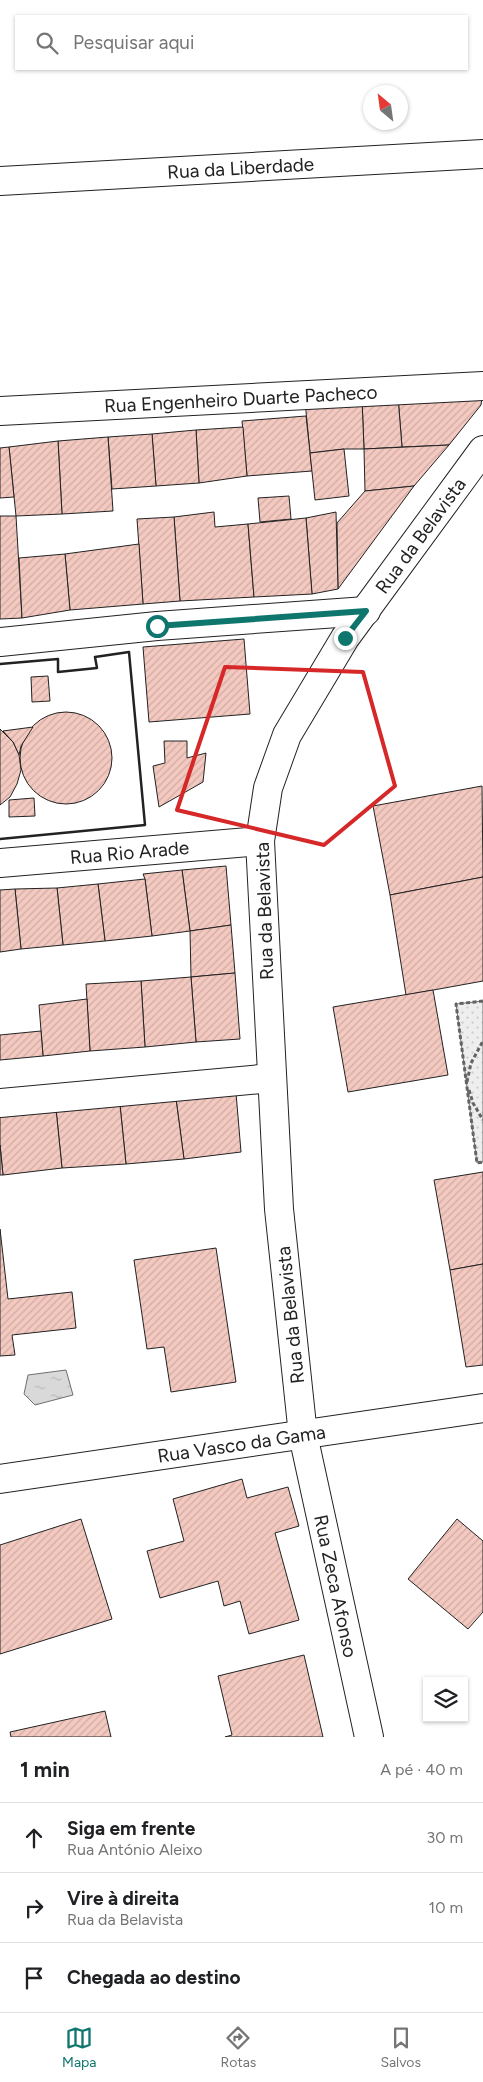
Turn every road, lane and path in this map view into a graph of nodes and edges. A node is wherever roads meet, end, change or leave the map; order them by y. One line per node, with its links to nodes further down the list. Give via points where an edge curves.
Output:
1 (483, 154): 2 (street, Rua da Liberdade)
2 (0, 181)
3 (483, 386): 4 (street, Rua Engenheiro Duarte Pacheco)
4 (0, 411)
5 (483, 450): 6 (street, Rua da Belavista)
6 (366, 611): 7 (street, via 157,626); 8 (street, Rua da Belavista, via 345,638 286,735 268,788)
7 (0, 642)
8 (260, 842): 9 (street, Rua Rio Arade); 12 (street, Rua da Belavista)
9 (0, 863)
10 (483, 1000): 13 (path, via 456,1004)
11 (483, 1041): 13 (path, via 471,1063)
12 (272, 1078): 14 (street); 18 (street, Rua da Belavista, via 279,1209)
13 (466, 1084): 15 (path); 16 (path, via 477,1163)
14 (0, 1103)
15 (483, 1120)
16 (483, 1162)
17 (483, 1408): 18 (street, Rua Vasco da Gama)
18 (303, 1435): 19 (street, Rua Vasco da Gama); 20 (street, Rua Zeca Afonso)
19 (0, 1479)
20 (369, 1737)

